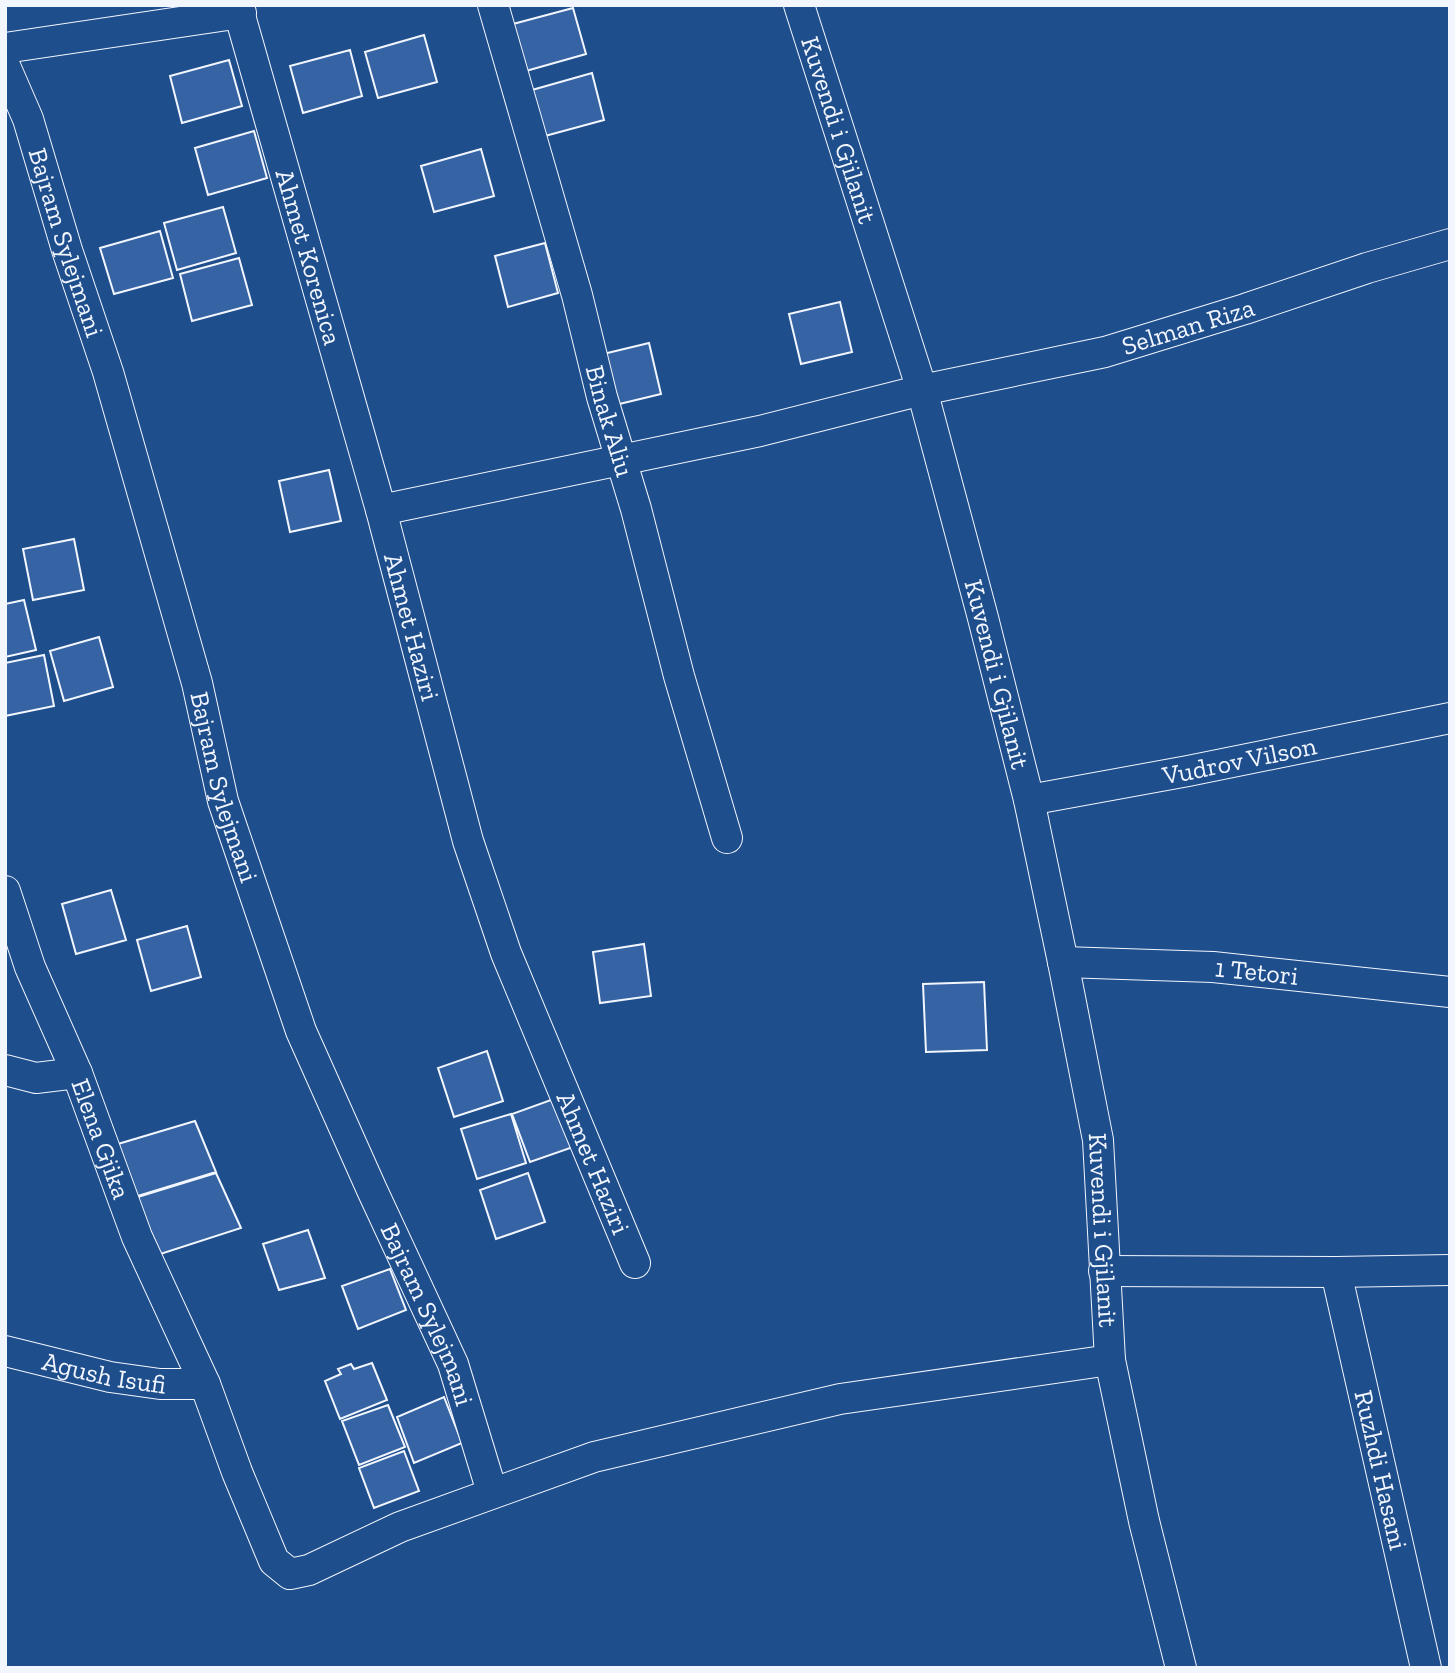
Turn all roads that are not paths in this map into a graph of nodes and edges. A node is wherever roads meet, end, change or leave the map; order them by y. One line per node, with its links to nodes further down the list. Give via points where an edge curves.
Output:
1 (493, 5): 8 (street, Binak Aliu)
2 (799, 5): 7 (street, Kuvendi i Gjilanit)
3 (239, 9): 4 (street); 9 (street, Ahmet Korenica)
4 (5, 48)
5 (5, 65): 26 (street, Bajram Sylejmani, via 28,119 108,372 193,670 223,801 292,1005 453,1364)
6 (1450, 244): 7 (street, Selman Riza, via 1105,352)
7 (922, 390): 8 (street, via 761,431); 11 (street, Kuvendi i Gjilanit)
8 (620, 459): 9 (street); 12 (street, Binak Aliu)
9 (381, 510): 19 (street, Ahmet Haziri, via 468,841 506,953)
10 (1450, 718): 11 (street, Vudrov Vilson)
11 (1029, 800): 14 (street, Kuvendi i Gjilanit)
12 (727, 838)
13 (5, 891): 15 (street, Elena Gjika)
14 (1063, 962): 16 (street, 1 Tetori, via 1213,967); 21 (street, Kuvendi i Gjilanit, via 1098,1140)
15 (18, 967): 18 (street, Elena Gjika)
16 (1450, 992)
17 (5, 1070): 18 (street, via 36,1078)
18 (77, 1073): 25 (street, Elena Gjika, via 137,1237)
19 (635, 1263)
20 (1450, 1270): 22 (street)
21 (1104, 1271): 22 (street); 24 (street, Kuvendi i Gjilanit)
22 (1336, 1272): 28 (street, Ruzhdi Hasani)
23 (5, 1351): 25 (street, Agush Isufi, via 110,1377)
24 (1110, 1360): 26 (street, Kuvendi i Gjilanit, via 840,1399 594,1457); 27 (street, Kuvendi i Gjilanit)
25 (205, 1384): 26 (street, Elena Gjika, via 274,1561 290,1574)
26 (492, 1492)
27 (1181, 1668)
28 (1426, 1668)

